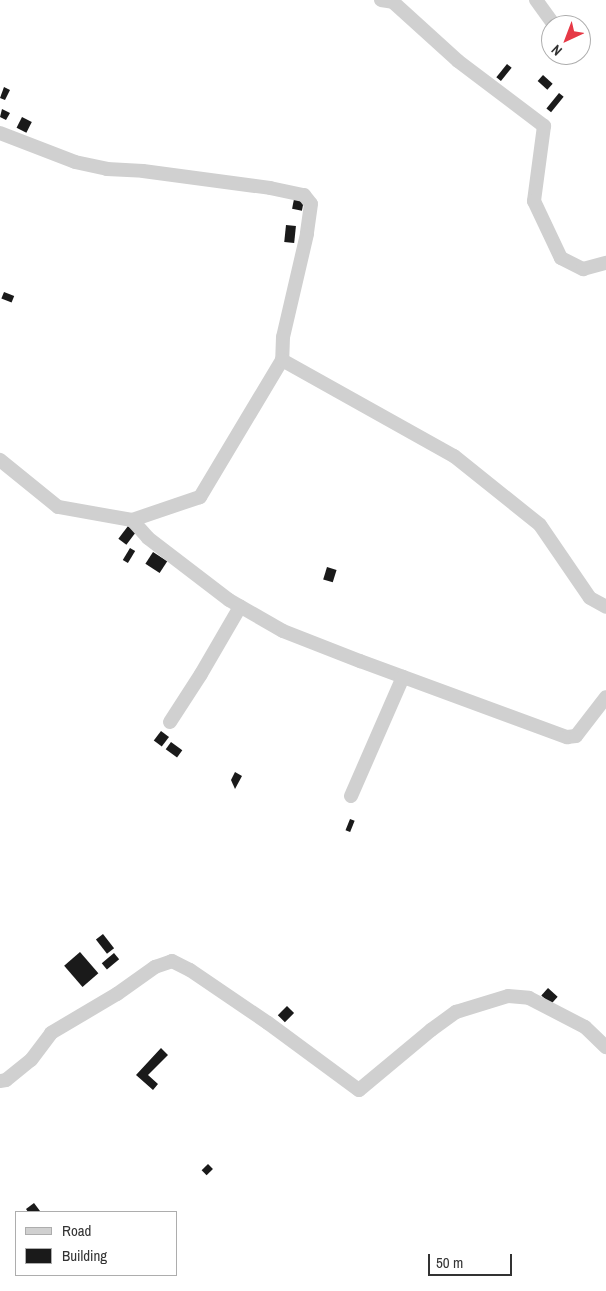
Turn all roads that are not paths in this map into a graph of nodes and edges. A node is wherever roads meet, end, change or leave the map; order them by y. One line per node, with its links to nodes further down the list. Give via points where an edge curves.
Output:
1 (381, 0): 5 (street, via 393,2 458,61 544,126 534,201 561,258 583,269)
2 (536, 0): 3 (street)
3 (547, 15)
4 (0, 133): 6 (street, via 75,162 107,169 203,178 304,195 312,204 283,337)
5 (606, 263)
6 (282, 360): 8 (street, via 200,497); 10 (street, via 454,456 540,526 590,598)
7 (0, 460): 8 (street, via 58,506)
8 (132, 520): 9 (street, via 148,538)
9 (240, 607): 11 (street, via 283,631); 13 (street)
10 (606, 607)
11 (403, 677): 12 (street, via 567,737 576,736); 14 (street)
12 (606, 697)
13 (170, 722)
14 (351, 796)
15 (606, 1047): 16 (street, via 585,1027 529,998 508,996 456,1012 358,1090 268,1023 172,961 155,967 51,1033 31,1060 6,1080)
16 (0, 1081)

